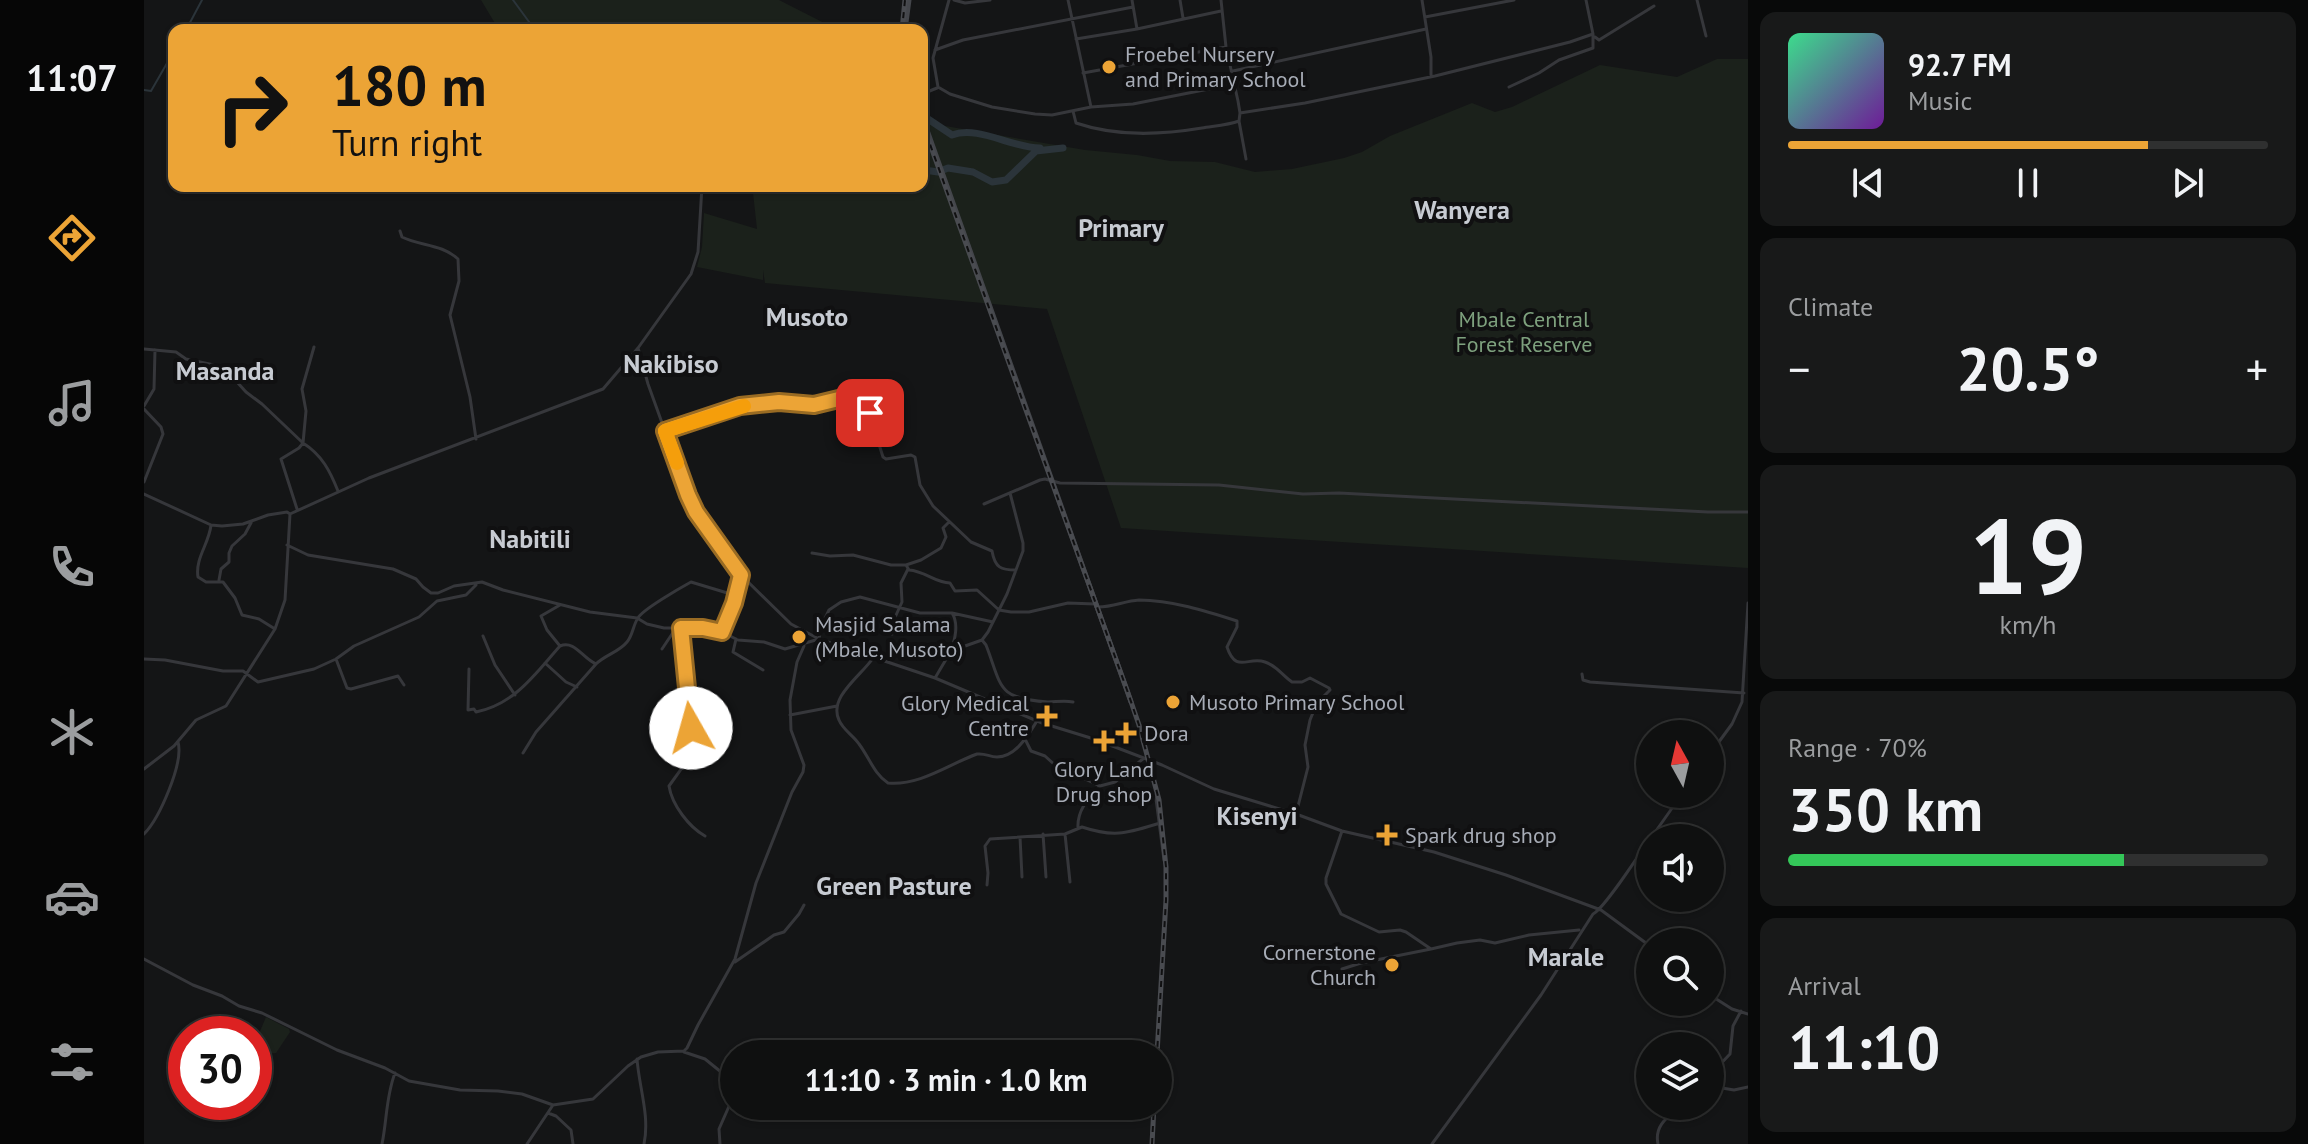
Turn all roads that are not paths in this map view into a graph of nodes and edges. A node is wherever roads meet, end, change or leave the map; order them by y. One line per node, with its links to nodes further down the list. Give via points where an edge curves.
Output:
1 (909, 0): 18 (main road)
2 (952, 0): 3 (street); 25 (street)
3 (990, 0)
4 (1068, 0): 17 (street)
5 (1132, 0): 13 (street)
6 (1180, 0): 16 (street)
7 (1221, 0): 14 (street)
8 (1422, 0): 15 (street)
9 (1514, 0): 15 (street)
10 (1586, 0): 21 (street)
11 (1697, 0): 22 (street)
12 (1654, 6): 21 (street, via 1599,40)
13 (1133, 7): 17 (street); 19 (street)
14 (1221, 11): 16 (street); 24 (street)
15 (1425, 17): 20 (street)
16 (1183, 18): 19 (street)
17 (1072, 20): 23 (street); 25 (street)
18 (906, 24)
19 (1137, 29): 23 (street)
20 (1426, 29): 26 (street); 28 (street)
21 (1593, 34): 28 (street); 31 (street, via 1593,48)
22 (1706, 36)
23 (1076, 39): 27 (street)
24 (1226, 47): 26 (street); 27 (street)
25 (935, 50): 30 (street)
26 (1233, 71): 29 (street)
27 (1083, 73): 33 (street)
28 (1431, 77): 35 (street)
29 (1233, 81): 33 (street, via 1133,104); 35 (street)
30 (938, 87): 32 (street); 34 (street, via 1006,110 1045,115)
31 (1509, 87)
32 (928, 91)
33 (1091, 107): 34 (street)
34 (1073, 111): 36 (street, via 1083,126 1142,134)
35 (1240, 113): 36 (street)
36 (1239, 121): 38 (street)
37 (928, 133): 50 (main road)
38 (1246, 159)
39 (702, 192): 42 (street, via 696,263)
40 (400, 231): 47 (street, via 411,242 458,259 459,281 450,315)
41 (314, 347): 48 (street, via 302,389)
42 (638, 348): 46 (street); 47 (street, via 603,389)
43 (144, 349): 44 (street)
44 (155, 350): 45 (street, via 154,389); 48 (street, via 176,352 228,372)
45 (144, 408): 49 (street, via 163,434)
46 (665, 431): 59 (street, via 740,406 814,405 851,396 879,423 883,457 915,457 923,492); 65 (street, via 696,512)
47 (476, 439): 51 (street)
48 (303, 443): 51 (street, via 329,469); 55 (street, via 281,459)
49 (144, 482)
50 (1051, 482): 52 (street, via 1040,480); 56 (street, via 1219,485 1303,494); 71 (main road)
51 (338, 491): 55 (street)
52 (1010, 493): 54 (street); 64 (street, via 1023,543)
53 (144, 494): 60 (street)
54 (984, 504)
55 (297, 509): 57 (street)
56 (1748, 512)
57 (290, 514): 58 (street); 61 (street)
58 (252, 521): 60 (street); 66 (street, via 232,546)
59 (949, 522): 63 (street, via 941,548); 64 (street, via 971,542 992,551 999,569)
60 (211, 525): 66 (street, via 197,574 206,582)
61 (287, 545): 67 (street, via 308,555 393,569 431,593); 78 (street, via 285,600)
62 (812, 553): 63 (street)
63 (907, 567): 72 (street); 73 (street, via 950,583 955,591 977,590)
64 (1016, 570): 73 (street)
65 (741, 575): 68 (street); 83 (street, via 791,624)
66 (219, 580): 78 (street, via 242,615)
67 (479, 582): 70 (street); 91 (street, via 466,595 437,601 419,617)
68 (734, 595): 75 (street, via 691,582); 79 (street)
69 (1748, 603): 101 (street)
70 (560, 605): 75 (street); 86 (street, via 541,616)
71 (1096, 605): 73 (street); 104 (main road); 116 (street, via 1155,601 1237,621 1227,647 1236,662 1264,661 1292,682 1310,678 1329,688 1310,720 1308,767)
72 (900, 608): 74 (street); 80 (street); 83 (street, via 860,597 841,602 828,612)
73 (999, 610): 76 (street)
74 (952, 613): 76 (street); 88 (street, via 956,628)
75 (637, 618): 77 (street); 93 (street, via 627,642)
76 (993, 622): 84 (street)
77 (679, 628): 79 (street); 87 (street); 123 (street, via 694,744 669,786 690,825)
78 (275, 629): 96 (street)
79 (722, 632): 82 (street)
80 (892, 634)
81 (483, 636): 102 (street)
82 (736, 639): 85 (street, via 785,649); 95 (street, via 733,652)
83 (819, 639): 85 (street); 89 (street)
84 (982, 640): 88 (street); 103 (street, via 1005,691 1019,698)
85 (804, 645): 106 (street, via 790,694)
86 (560, 646): 92 (street); 93 (street, via 572,645)
87 (662, 649)
88 (951, 651): 98 (street)
89 (873, 658): 98 (street); 105 (street)
90 (144, 659): 96 (street)
91 (336, 659): 96 (street, via 262,682); 99 (street, via 347,688 398,676)
92 (545, 663): 100 (street); 102 (street)
93 (596, 664): 100 (street)
94 (469, 669): 102 (street, via 468,710 485,711)
95 (763, 670)
96 (247, 674): 110 (street, via 226,706 196,720)
97 (1582, 674): 101 (street, via 1590,682)
98 (935, 678): 107 (street)
99 (404, 685)
100 (577, 687): 111 (street)
101 (1745, 692): 108 (street)
102 (515, 695)
103 (1073, 702)
104 (1131, 702)
105 (837, 706): 106 (street); 109 (street, via 838,720 888,783 937,772 977,754 1008,755)
106 (790, 715): 137 (street, via 803,772 756,883)
107 (1038, 720): 109 (street); 112 (street)
108 (1724, 734)
109 (1025, 739): 114 (street, via 1031,751)
110 (178, 742): 113 (street); 120 (street, via 180,755 172,780 157,818)
111 (523, 753)
112 (1144, 758): 114 (street, via 1115,782); 116 (street, via 1214,789)
113 (144, 769)
114 (1100, 786): 118 (street, via 1080,811)
115 (1155, 791): 117 (street)
116 (1296, 814): 119 (street)
117 (1160, 823): 118 (street, via 1113,834); 126 (street)
118 (1078, 828): 122 (street)
119 (1342, 831): 132 (street, via 1434,852); 135 (street, via 1326,878 1341,914 1379,932 1406,932)
120 (144, 834)
121 (1043, 834): 122 (street); 124 (street); 128 (street)
122 (1065, 834): 129 (street)
123 (705, 836)
124 (1020, 837): 127 (street); 130 (street, via 986,843)
125 (1636, 857): 132 (street)
126 (1164, 860)
127 (1022, 877)
128 (1046, 877)
129 (1070, 882)
130 (987, 885)
131 (804, 905): 137 (street, via 784,932)
132 (1601, 910): 133 (street); 134 (street)
133 (1581, 930): 135 (street); 156 (street, via 1541,995)
134 (1636, 936)
135 (1431, 949): 138 (street)
136 (144, 959): 145 (street)
137 (732, 964): 142 (street)
138 (1342, 969)
139 (1724, 1004): 140 (street)
140 (1741, 1011): 141 (street); 144 (street)
141 (1748, 1014)
142 (684, 1051): 143 (street); 155 (street, via 726,1076 730,1104 719,1129)
143 (637, 1059): 148 (street, via 593,1099); 154 (street)
144 (1724, 1060)
145 (395, 1073): 148 (street, via 409,1081 522,1094); 151 (street, via 387,1093)
146 (1748, 1087): 147 (street)
147 (1724, 1088)
148 (553, 1105): 149 (street)
149 (548, 1113): 152 (street); 153 (street, via 571,1130)
150 (1666, 1120): 157 (street, via 1656,1134)
151 (382, 1144)
152 (527, 1144)
153 (573, 1144)
154 (644, 1144)
155 (720, 1144)
156 (1432, 1144)
157 (1658, 1144)

